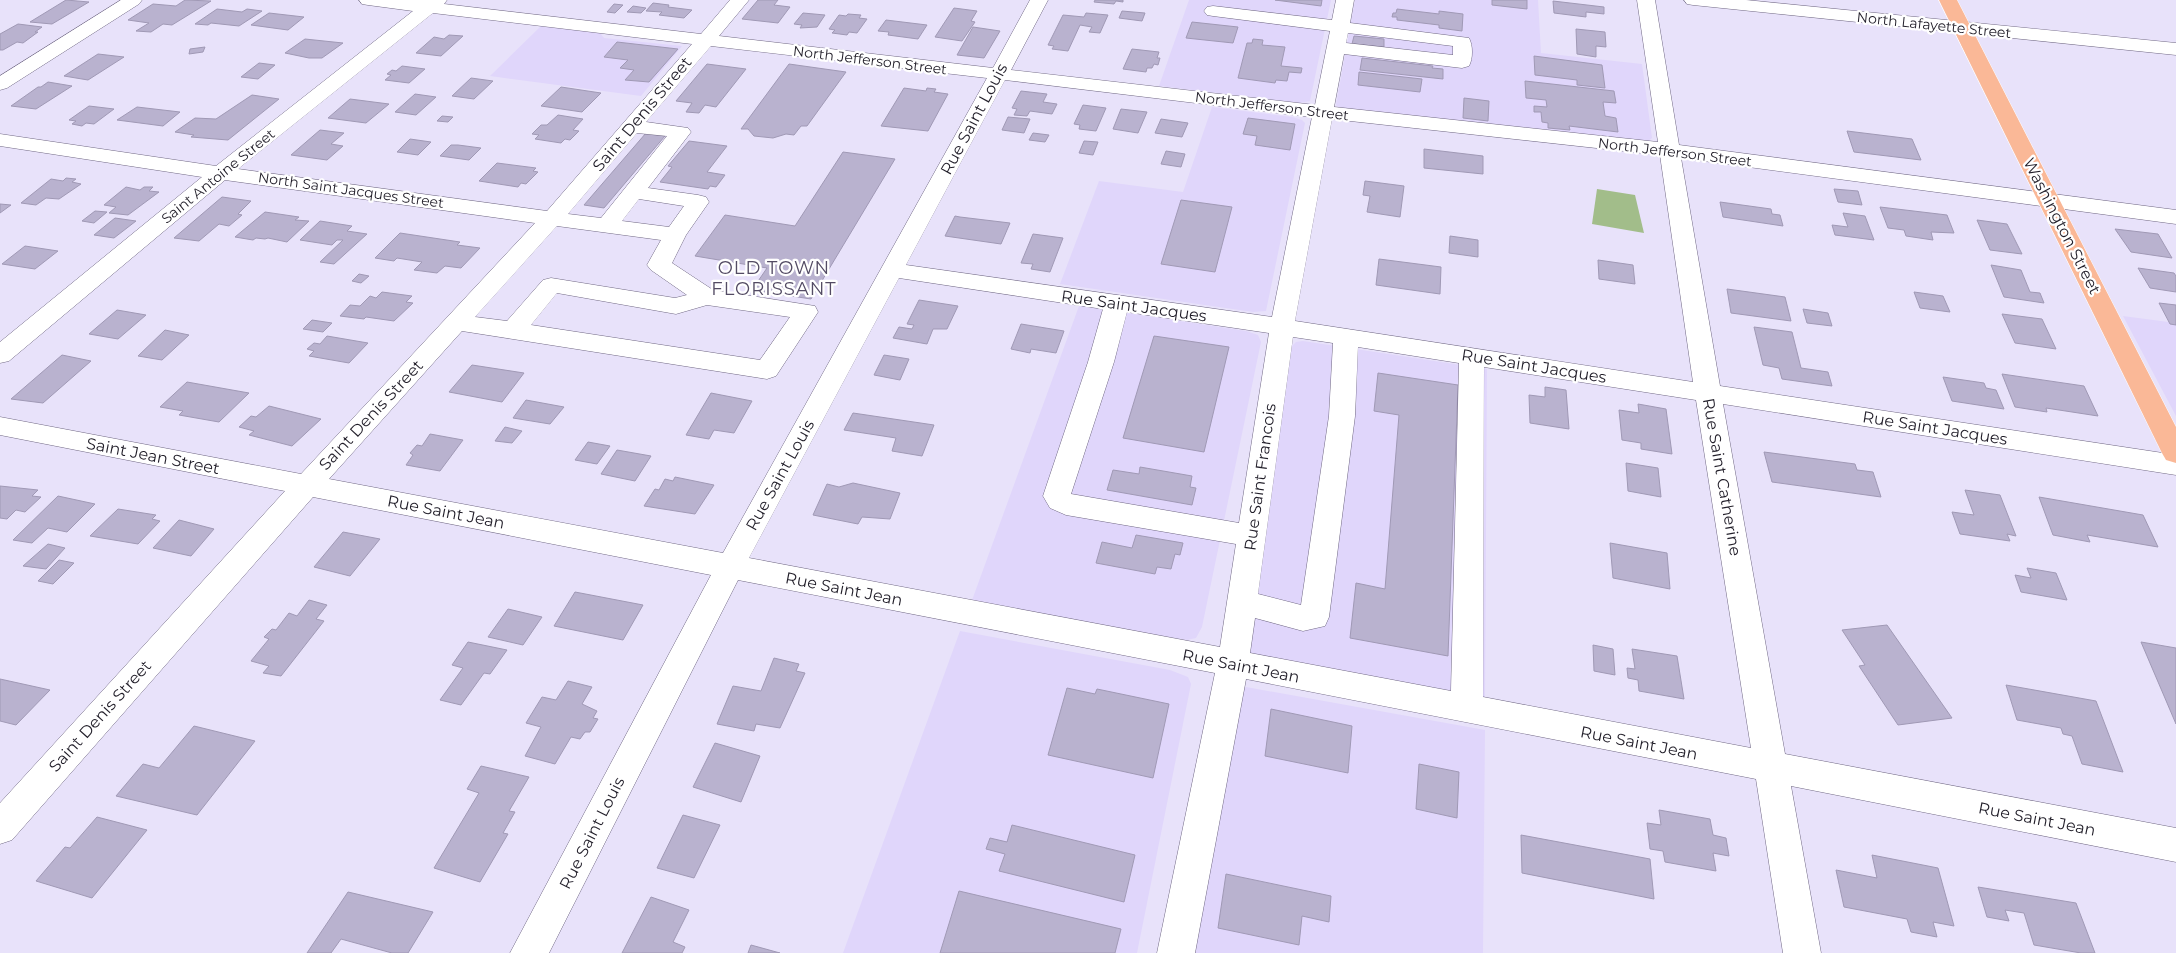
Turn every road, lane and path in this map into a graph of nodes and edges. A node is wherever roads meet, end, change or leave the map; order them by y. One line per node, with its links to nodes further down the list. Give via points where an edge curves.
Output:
1 (133, 0): 15 (street)
2 (368, 0): 8 (street, North Jefferson Street)
3 (740, 0): 12 (street, Saint Denis Street)
4 (1039, 0): 14 (street, Rue Saint Louis)
5 (1646, 0): 19 (street, Rue Saint Catherine)
6 (1693, 0): 11 (street, North Lafayette Street)
7 (1948, 0): 11 (main road, Washington Street)
8 (434, 4): 12 (street, North Jefferson Street); 20 (street, Saint Antoine Street)
9 (1213, 11): 10 (street)
10 (1340, 25): 10 (street, via 1462,62 1462,42); 16 (street, Rue Saint Francois)
11 (1962, 28): 13 (street, North Lafayette Street); 22 (main road, Washington Street)
12 (704, 41): 14 (street, North Jefferson Street); 17 (street, Saint Denis Street)
13 (2176, 49)
14 (998, 74): 16 (street, North Jefferson Street); 27 (street, Rue Saint Louis)
15 (0, 84)
16 (1323, 112): 19 (street, North Jefferson Street); 31 (street, Rue Saint Francois)
17 (632, 126): 21 (street, via 681,132); 23 (street, Saint Denis Street)
18 (0, 140): 20 (street, North Saint Jacques Street)
19 (1670, 150): 22 (street, North Jefferson Street); 36 (street, Rue Saint Catherine)
20 (220, 173): 23 (street, North Saint Jacques Street); 34 (street, Saint Antoine Street)
21 (634, 192): 25 (street); 26 (street, via 698,202)
22 (2050, 201): 24 (street, North Jefferson Street); 38 (main road, Washington Street)
23 (554, 217): 25 (street, North Saint Jacques Street); 30 (street, Saint Denis Street)
24 (2176, 217)
25 (607, 225): 26 (street, North Saint Jacques Street)
26 (675, 235): 28 (street, via 659,265)
27 (892, 270): 29 (street, Rue Saint Jacques); 42 (street, Rue Saint Louis)
28 (706, 297): 32 (street, via 676,306 551,285); 32 (street, via 806,312 767,370)
29 (1117, 303): 31 (street, Rue Saint Jacques); 41 (street, via 1057,496 1066,504)
30 (457, 322): 32 (street); 40 (street, Saint Denis Street)
31 (1282, 327): 33 (street, Rue Saint Jacques); 41 (street, Rue Saint Francois)
32 (513, 330)
33 (1346, 337): 35 (street, Rue Saint Jacques); 43 (street, via 1342,416 1314,617 1303,618)
34 (0, 355)
35 (1472, 356): 36 (street, Rue Saint Jacques); 45 (street)
36 (1708, 393): 39 (street, Rue Saint Jacques); 46 (street, Rue Saint Catherine)
37 (0, 426): 40 (street, Saint Jean Street)
38 (2176, 453)
39 (2176, 465)
40 (307, 485): 42 (street, Rue Saint Jean); 47 (street, Saint Denis Street)
41 (1252, 536): 43 (street, Rue Saint Francois)
42 (730, 567): 44 (street, Rue Saint Jean); 49 (street, Rue Saint Louis)
43 (1242, 602): 44 (street, Rue Saint Francois)
44 (1233, 664): 45 (street, Rue Saint Jean); 50 (street, Rue Saint Francois)
45 (1467, 710): 46 (street, Rue Saint Jean)
46 (1771, 768): 48 (street, Rue Saint Jean); 51 (street, Rue Saint Catherine)
47 (0, 828)
48 (2176, 845)
49 (529, 953)
50 (1176, 953)
51 (1802, 953)

